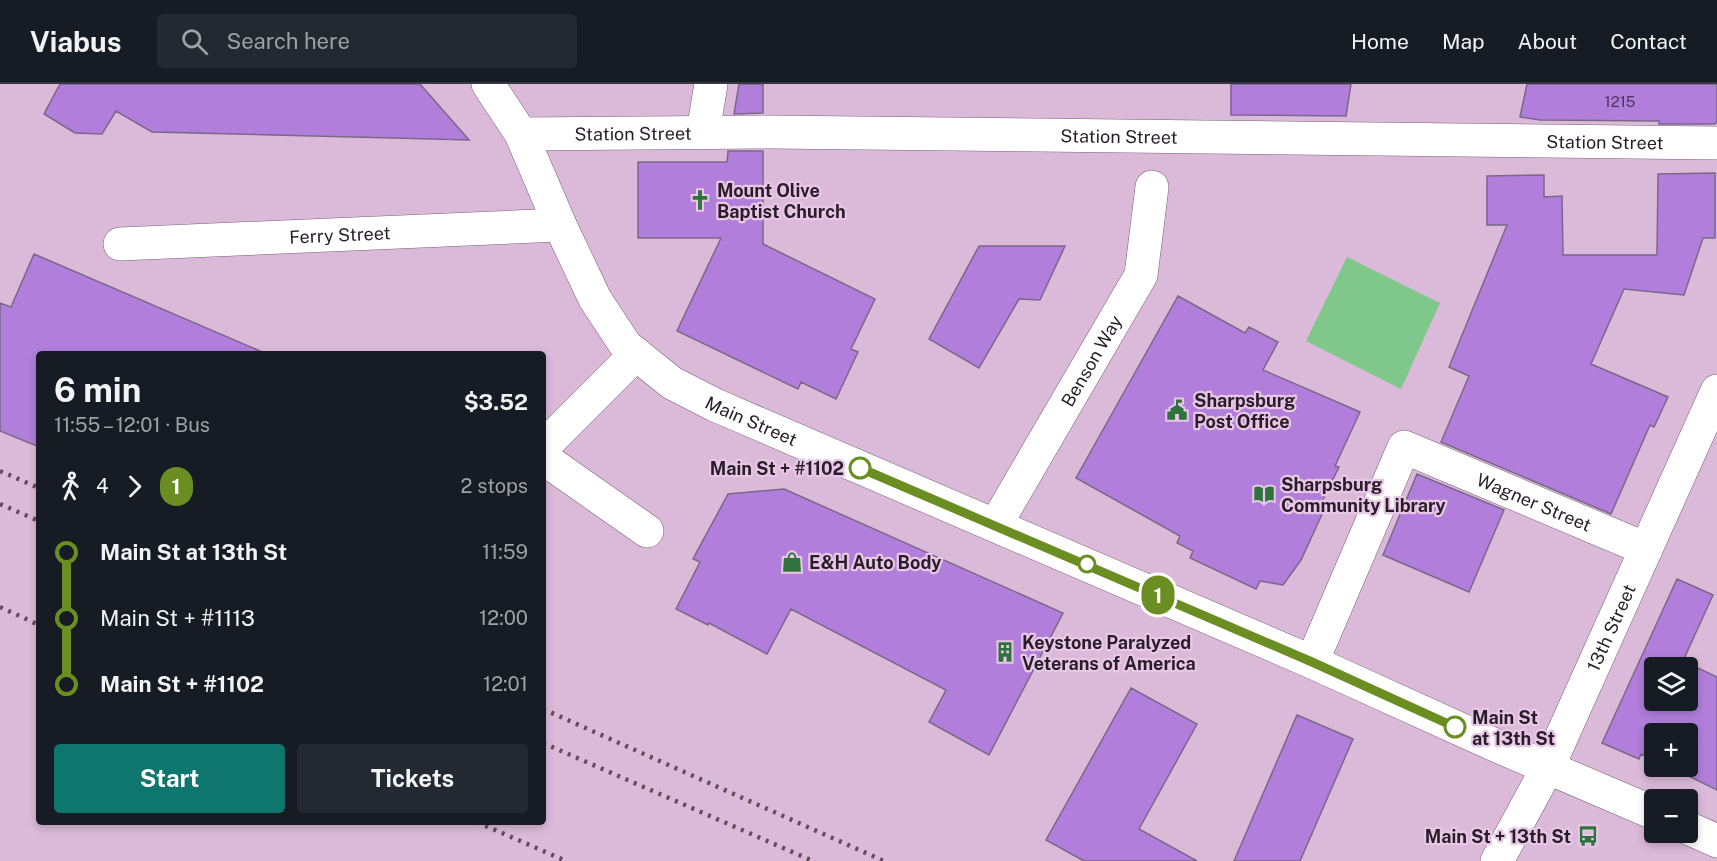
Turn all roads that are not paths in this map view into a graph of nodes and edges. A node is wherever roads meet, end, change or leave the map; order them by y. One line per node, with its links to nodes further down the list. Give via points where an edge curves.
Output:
1 (488, 84): 4 (street, Main Street)
2 (711, 84): 3 (street)
3 (703, 132): 4 (street, Station Street); 5 (street, Station Street)
4 (521, 134): 7 (street, Main Street)
5 (1717, 143)
6 (1152, 187): 13 (street, Benson Way, via 1142,275)
7 (560, 225): 8 (street, Ferry Street); 9 (street, Main Street, via 595,299 626,346)
8 (120, 244)
9 (636, 354): 11 (street); 13 (street, Main Street, via 672,383 715,405)
10 (1717, 391): 15 (street, 13th Street)
11 (546, 444)
12 (546, 461): 14 (street)
13 (996, 524): 16 (street, Main Street)
14 (647, 531)
15 (1646, 549): 16 (street, Wagner Street, via 1404,447); 17 (street, 13th Street)
16 (1312, 662): 17 (street, Main Street)
17 (1548, 767): 18 (street, Main Street); 21 (street, 13th Street)
18 (1644, 809)
19 (1698, 832): 20 (street)
20 (1717, 841)
21 (1497, 861)

